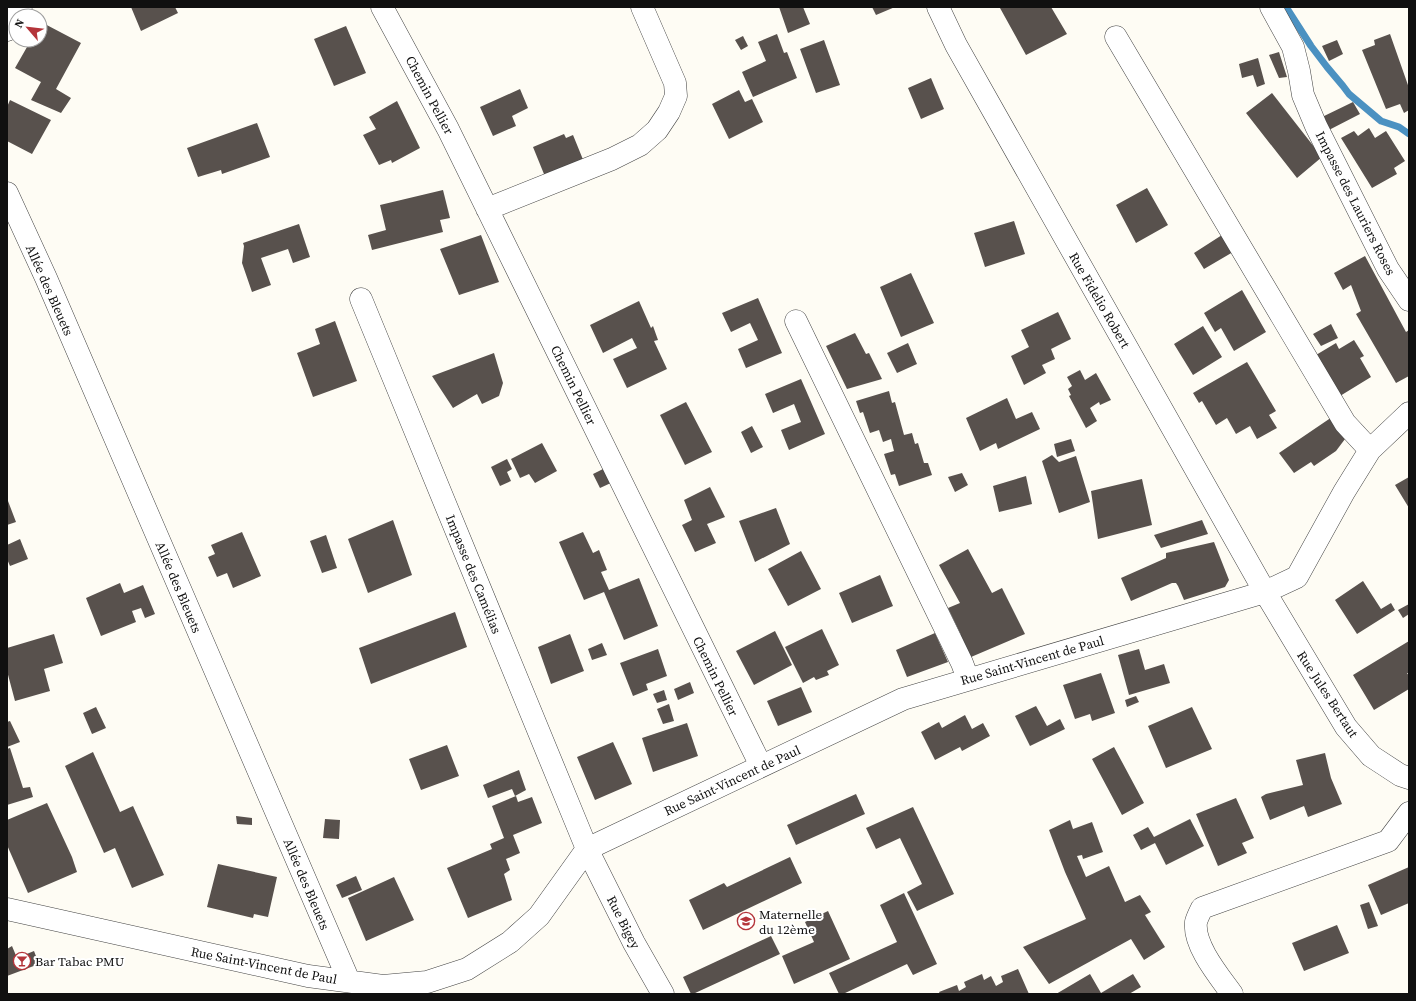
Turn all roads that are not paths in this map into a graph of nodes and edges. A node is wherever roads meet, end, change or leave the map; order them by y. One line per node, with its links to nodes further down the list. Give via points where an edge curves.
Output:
1 (21, 7): 6 (street)
2 (382, 7): 9 (street, Chemin Pellier, via 448,129)
3 (642, 7): 9 (street, via 676,83 676,96 657,130 640,145 612,159)
4 (938, 7): 15 (street, Rue Fidelio Robert, via 956,45)
5 (1271, 7): 11 (street, Impasse des Lauriers Roses, via 1293,47 1300,71 1303,96 1316,126 1388,269)
6 (7, 30)
7 (1116, 37): 14 (street, via 1346,423)
8 (7, 193): 22 (street, Allée des Bleuets)
9 (487, 209): 17 (street, Chemin Pellier)
10 (361, 299): 20 (street, Impasse des Camélias)
11 (1409, 300)
12 (796, 321): 16 (street)
13 (1409, 413): 14 (street, Rue Saint-Vincent de Paul)
14 (1370, 450): 15 (street, Rue Saint-Vincent de Paul, via 1297,577)
15 (1265, 592): 16 (street, Rue Saint-Vincent de Paul); 18 (street, Rue Jules Bertaut, via 1346,727 1371,756)
16 (968, 679): 17 (street, Rue Saint-Vincent de Paul, via 903,699)
17 (761, 766): 20 (street, Rue Saint-Vincent de Paul)
18 (1409, 778)
19 (1409, 813): 24 (street, via 1388,841 1202,908 1196,922 1197,935 1206,956)
20 (587, 849): 22 (street, Rue Saint-Vincent de Paul, via 539,916 510,942 466,969 428,982 383,986); 23 (street, Rue Bigey, via 634,943)
21 (7, 909): 22 (street, Rue Saint-Vincent de Paul, via 308,976)
22 (349, 982)
23 (663, 994)
24 (1232, 994)

